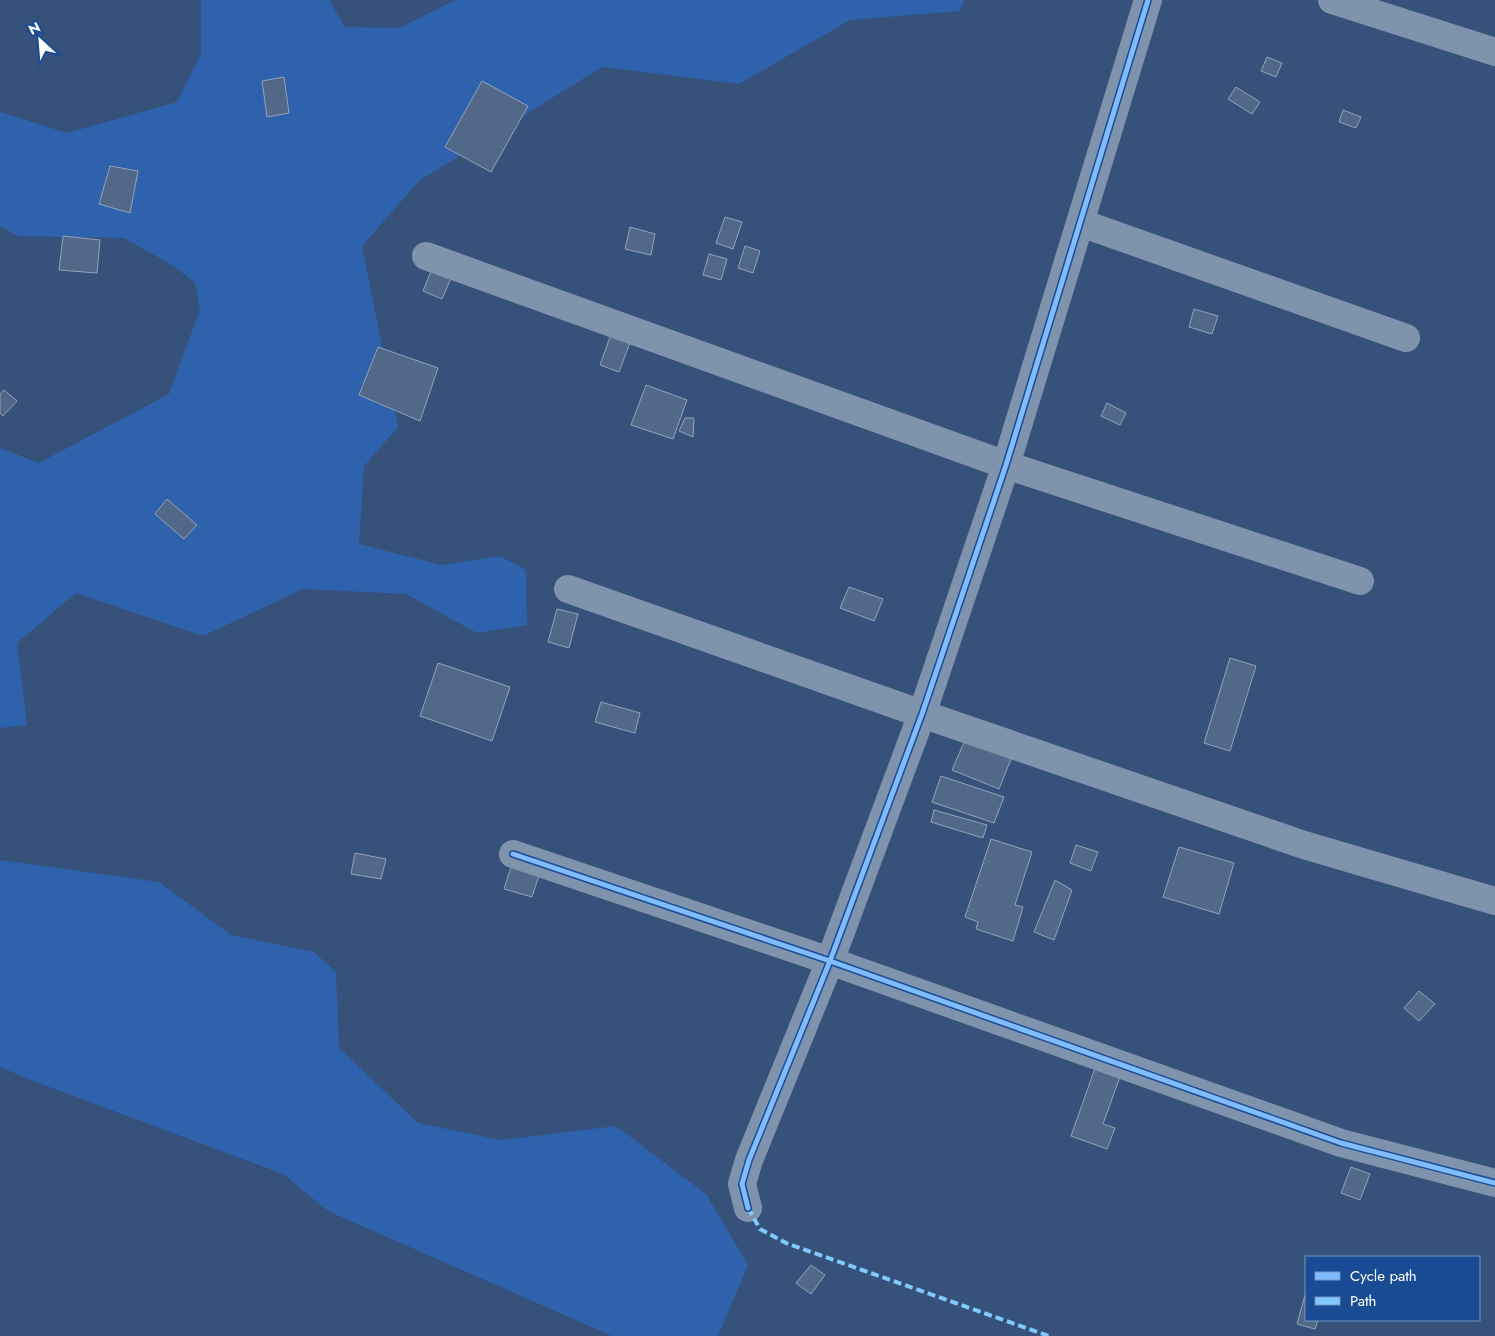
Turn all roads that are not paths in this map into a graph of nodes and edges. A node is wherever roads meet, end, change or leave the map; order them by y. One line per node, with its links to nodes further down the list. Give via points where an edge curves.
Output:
1 (1148, 0): 4 (street)
2 (1332, 0): 3 (street)
3 (1495, 52)
4 (1081, 223): 6 (street); 7 (street)
5 (426, 256): 7 (street)
6 (1406, 338)
7 (1006, 465): 8 (street); 10 (street)
8 (1360, 581)
9 (568, 589): 10 (street)
10 (922, 714): 12 (street, via 1304,845); 13 (street)
11 (513, 854): 13 (street)
12 (1495, 901)
13 (830, 961): 14 (street, via 1341,1143); 15 (street, via 742,1184)
14 (1495, 1183)
15 (748, 1208)

